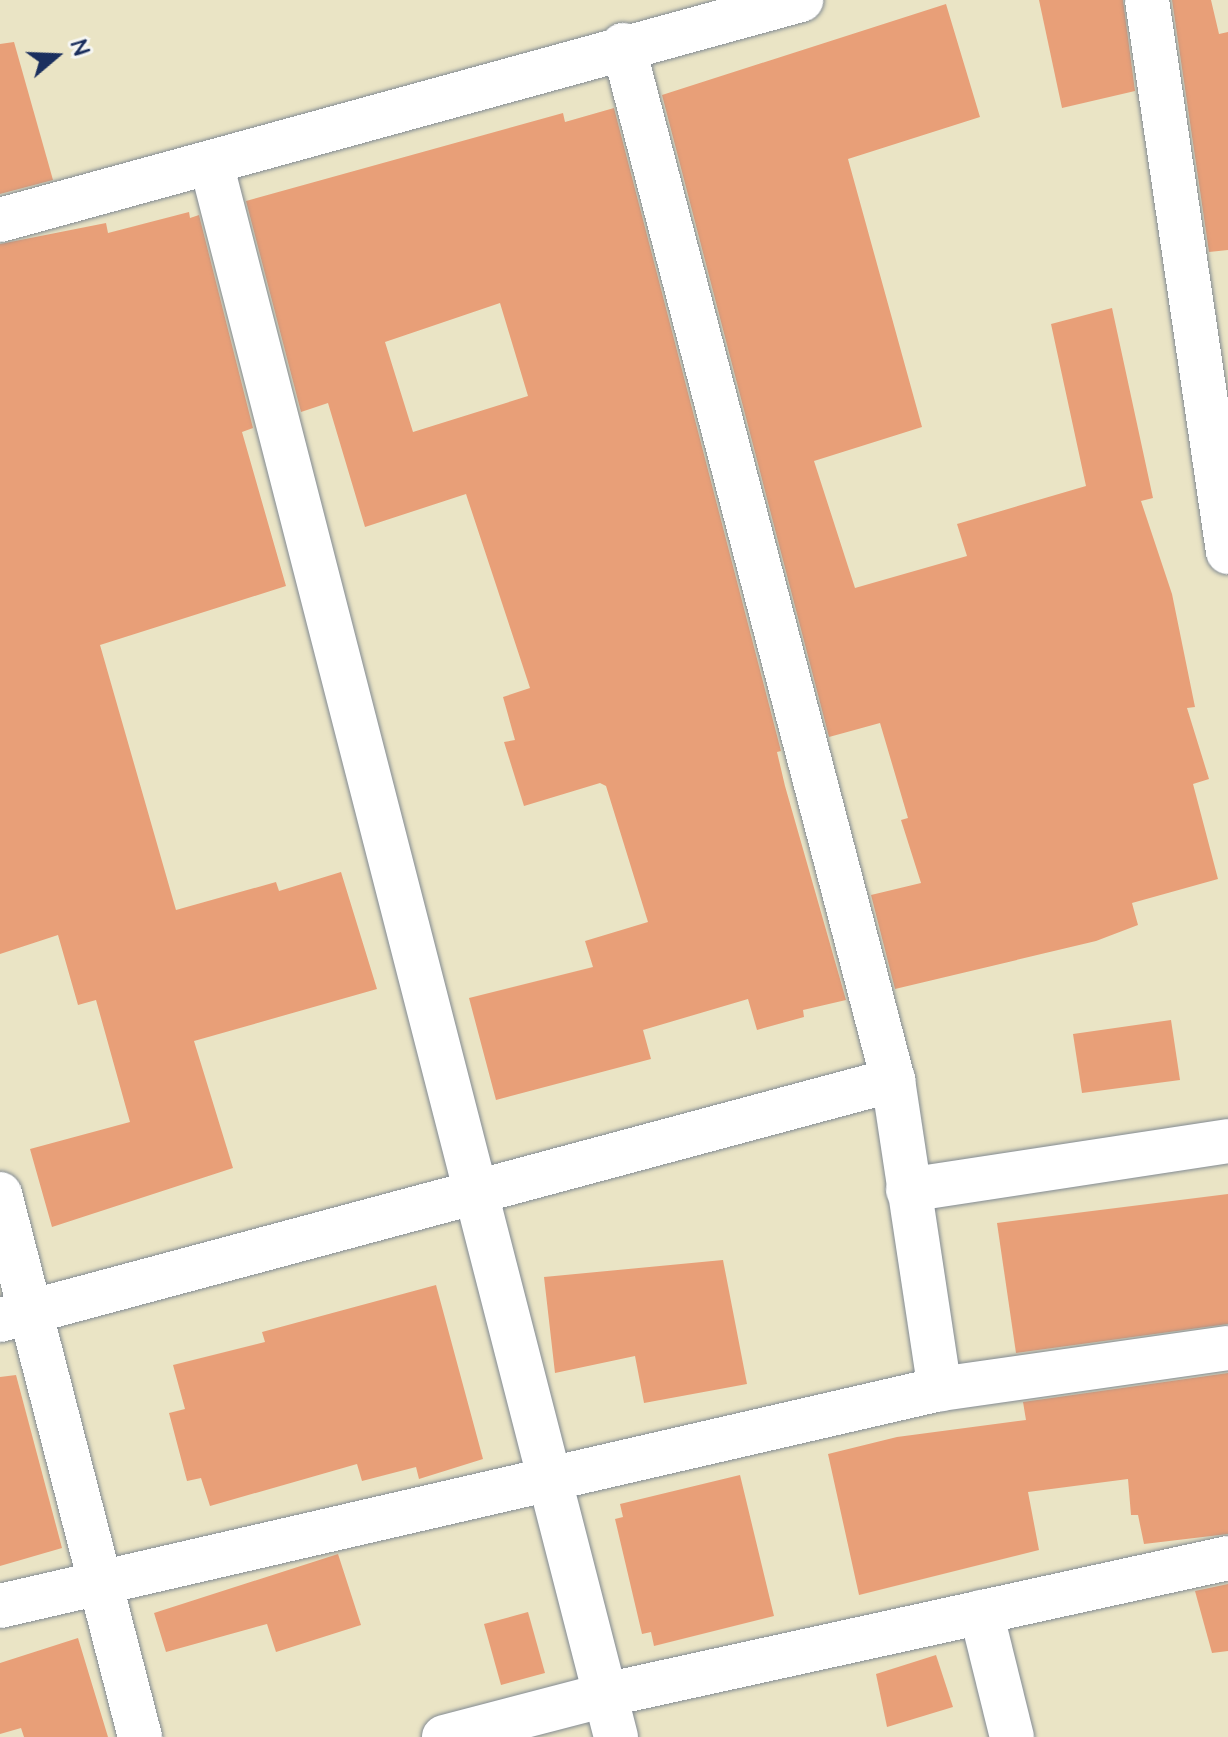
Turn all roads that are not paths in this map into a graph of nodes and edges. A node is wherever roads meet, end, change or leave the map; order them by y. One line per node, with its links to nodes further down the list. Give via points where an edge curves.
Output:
1 (801, 0): 3 (street)
2 (1147, 0): 6 (street)
3 (623, 45): 4 (street); 7 (street)
4 (211, 163): 5 (street); 10 (street)
5 (0, 220)
6 (1228, 552)
7 (893, 1080): 9 (street); 10 (street)
8 (1228, 1141): 9 (street)
9 (908, 1190): 14 (street)
10 (475, 1192): 12 (street); 15 (street)
11 (0, 1194): 12 (street)
12 (15, 1316): 17 (street)
13 (1228, 1348): 14 (street)
14 (940, 1389): 15 (street)
15 (549, 1477): 17 (street); 20 (street)
16 (1228, 1558): 19 (street)
17 (100, 1581): 18 (street); 21 (street)
18 (0, 1606)
19 (981, 1612): 20 (street); 24 (street)
20 (605, 1695): 22 (street); 23 (street)
21 (140, 1737)
22 (444, 1737)
23 (616, 1737)
24 (1012, 1737)

